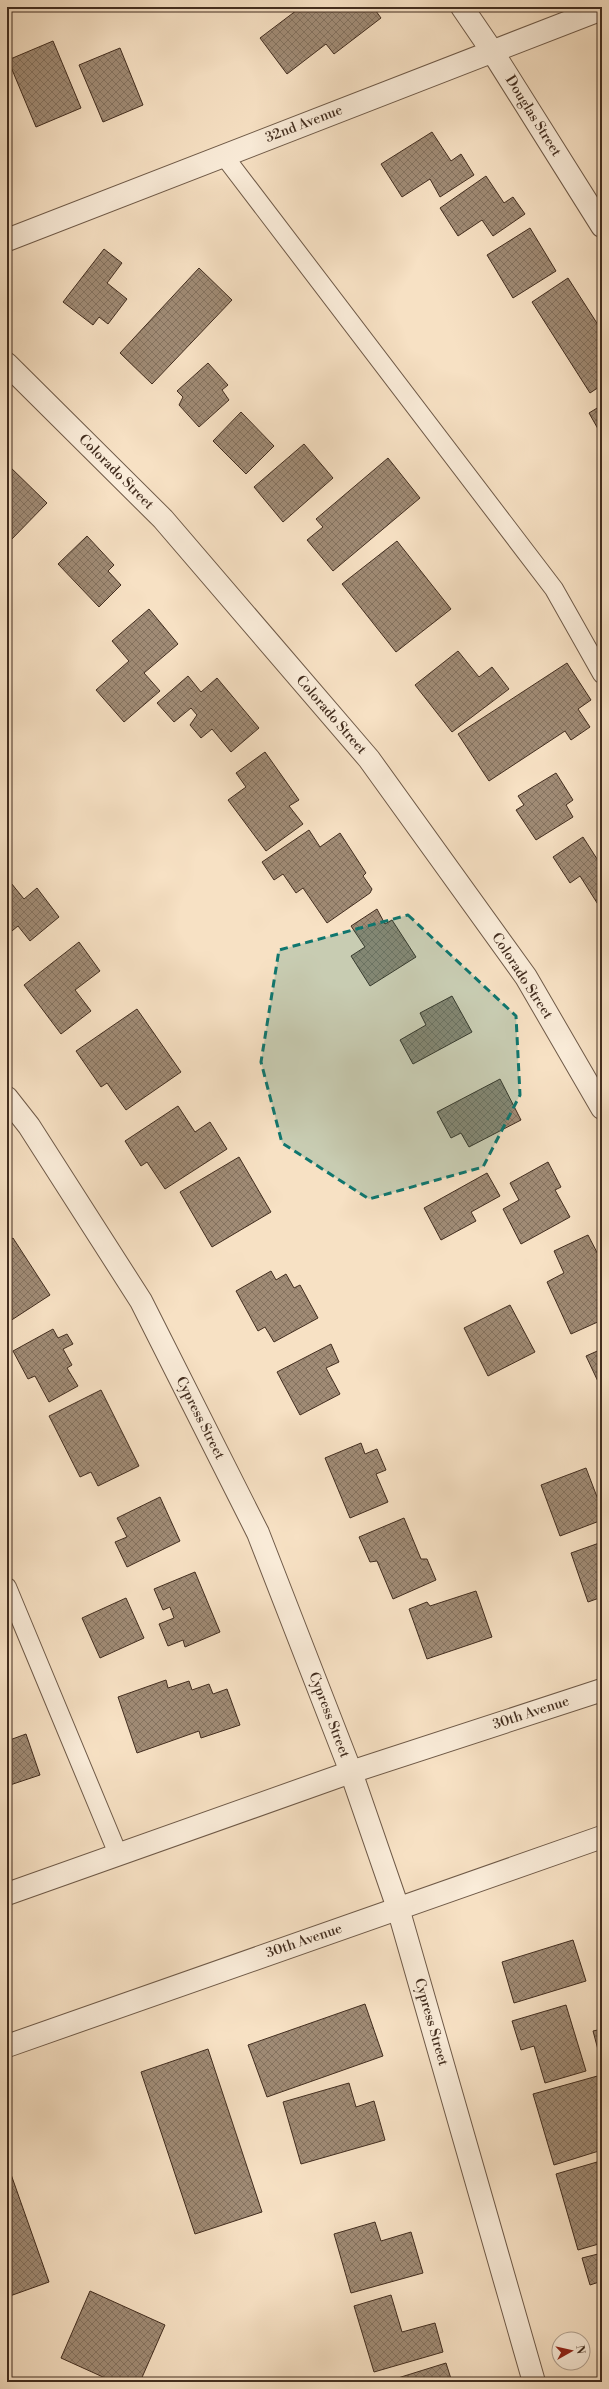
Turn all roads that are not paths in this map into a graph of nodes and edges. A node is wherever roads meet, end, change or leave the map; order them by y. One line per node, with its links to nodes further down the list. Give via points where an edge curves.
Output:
1 (462, 7): 3 (street, Douglas Street)
2 (602, 9): 3 (street, 32nd Avenue)
3 (492, 51): 4 (street, 32nd Avenue); 5 (street, Douglas Street)
4 (224, 156): 6 (street, 32nd Avenue); 8 (lane, via 554,589)
5 (602, 226)
6 (7, 240)
7 (7, 364): 10 (street, Colorado Street, via 163,519 369,759 526,977)
8 (602, 674)
9 (7, 1098): 13 (street, Cypress Street, via 29,1126 141,1301 258,1533)
10 (602, 1108)
11 (7, 1587): 15 (lane)
12 (602, 1690): 13 (street, 30th Avenue)
13 (351, 1772): 15 (street, 30th Avenue); 17 (street, Cypress Street)
14 (602, 1837): 17 (street, 30th Avenue)
15 (118, 1854): 16 (street, 30th Avenue)
16 (7, 1894)
17 (398, 1908): 18 (street, 30th Avenue); 19 (street, Cypress Street)
18 (7, 2046)
19 (534, 2382)

